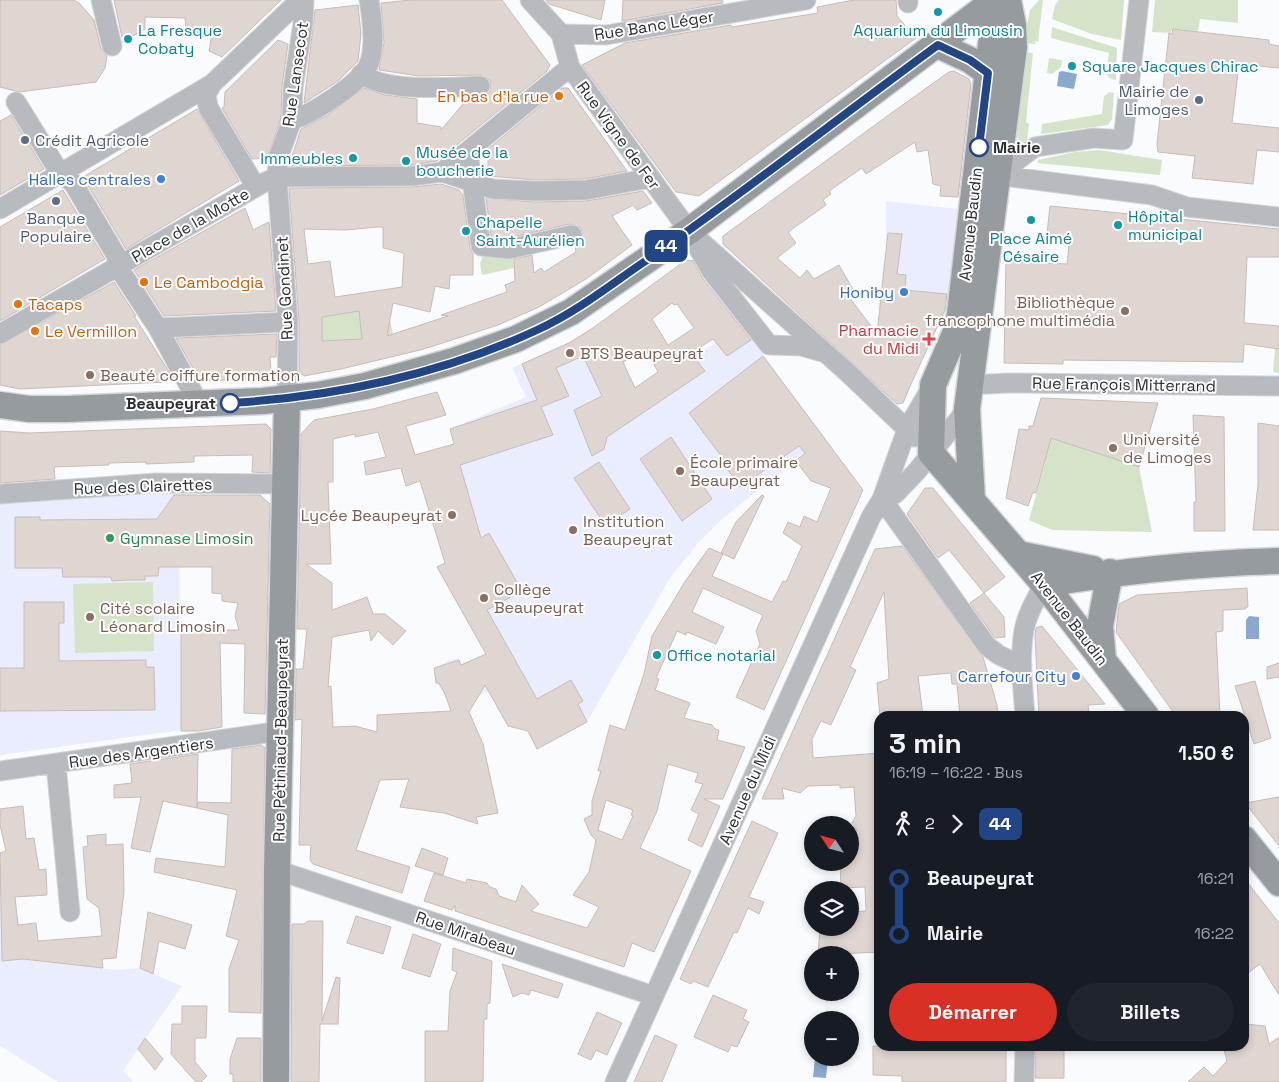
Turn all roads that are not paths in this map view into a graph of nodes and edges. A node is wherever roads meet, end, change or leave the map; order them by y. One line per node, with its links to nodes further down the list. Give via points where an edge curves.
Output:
1 (300, 0): 17 (street)
2 (304, 0): 19 (street, Rue Lansecot)
3 (369, 0): 15 (street, via 373,34 369,64)
4 (530, 0): 10 (street)
5 (806, 0): 8 (street, Rue Banc Léger)
6 (1139, 0): 23 (street, via 1123,140 1094,138 1035,147)
7 (997, 1): 11 (main road); 14 (main road, Avenue Baudin); 23 (main road, Avenue Baudin, via 1013,25 1014,47)
8 (739, 6): 10 (street, Rue Banc Léger, via 606,35)
9 (103, 9): 12 (street)
10 (561, 34): 13 (street, Rue Vigne de Fer)
11 (938, 45): 14 (main road, via 970,60); 30 (main road)
12 (112, 46)
13 (570, 67): 20 (street); 25 (street, Rue Vigne de Fer)
14 (988, 73): 23 (main road, Avenue Baudin)
15 (362, 74): 16 (street, via 373,82 417,87); 19 (street, via 307,115)
16 (480, 86)
17 (209, 89): 22 (street); 27 (street, Place de la Motte, via 208,107)
18 (5, 102): 22 (street, Place de la Motte)
19 (292, 120): 24 (street, Rue Lansecot, via 278,158)
20 (468, 152): 21 (street); 26 (street)
21 (442, 172): 24 (street, via 403,177); 26 (street)
22 (60, 173): 28 (street); 32 (street, Place de la Motte, via 73,183 116,254)
23 (987, 174): 29 (street, via 1159,194 1187,207); 37 (main road, Avenue Baudin, via 957,329); 39 (main road, Avenue Baudin)
24 (277, 177): 27 (street, Place de la Motte); 33 (street, Rue Gondinet)
25 (650, 178): 26 (street, via 586,190 535,191 493,188); 30 (street, Rue Vigne de Fer)
26 (473, 181): 31 (street, via 481,246 509,249)
27 (256, 187): 32 (street, Place de la Motte)
28 (0, 210)
29 (1279, 217)
30 (689, 230): 36 (street); 36 (street, via 712,272 770,345 800,346); 40 (main road, via 571,312 516,339 454,361 365,386)
31 (572, 235)
32 (118, 267): 34 (street); 35 (street)
33 (288, 322): 34 (street); 40 (street, Rue Gondinet)
34 (158, 328): 41 (street)
35 (0, 334)
36 (826, 353): 43 (street)
37 (933, 386): 43 (street, Avenue Baudin); 44 (main road, Avenue Baudin)
38 (1279, 386): 39 (street, Rue François Mitterrand, via 1008,383)
39 (969, 397): 44 (street, Avenue du Midi); 48 (main road, Avenue Baudin)
40 (287, 398): 41 (main road); 45 (main road, Rue Pétiniaud-Beaupeyrat)
41 (199, 404): 42 (main road, via 29,409)
42 (0, 405)
43 (907, 429): 44 (street); 47 (street, Avenue du Midi)
44 (930, 452): 47 (street, Avenue du Midi, via 918,472 896,494); 48 (main road, Avenue Baudin)
45 (285, 484): 46 (street, Rue des Clairettes, via 156,484); 57 (main road, Rue Pétiniaud-Beaupeyrat)
46 (0, 494)
47 (882, 499): 54 (street, via 987,646); 64 (street, Avenue du Midi)
48 (972, 500): 49 (main road, Avenue Baudin)
49 (1018, 554): 51 (main road); 52 (main road, Avenue Baudin)
50 (1279, 561): 51 (main road)
51 (1110, 572): 52 (main road); 53 (main road, via 1100,626)
52 (1044, 584): 53 (main road, Avenue Baudin); 54 (street, via 1024,630)
53 (1103, 660): 56 (main road, Avenue Baudin)
54 (1022, 666): 55 (street)
55 (1025, 711)
56 (1142, 711)
57 (281, 731): 58 (street, Rue des Argentiers); 61 (main road, Rue Pétiniaud-Beaupeyrat)
58 (56, 764): 59 (street, Rue des Argentiers); 63 (street)
59 (0, 771)
60 (1249, 845): 62 (main road)
61 (277, 870): 64 (street, Rue Mirabeau); 66 (main road, Rue Pétiniaud-Beaupeyrat)
62 (1279, 883)
63 (70, 912)
64 (654, 996): 67 (street, Avenue du Midi)
65 (1025, 1051): 68 (street)
66 (276, 1082)
67 (614, 1082)
68 (1024, 1082)

